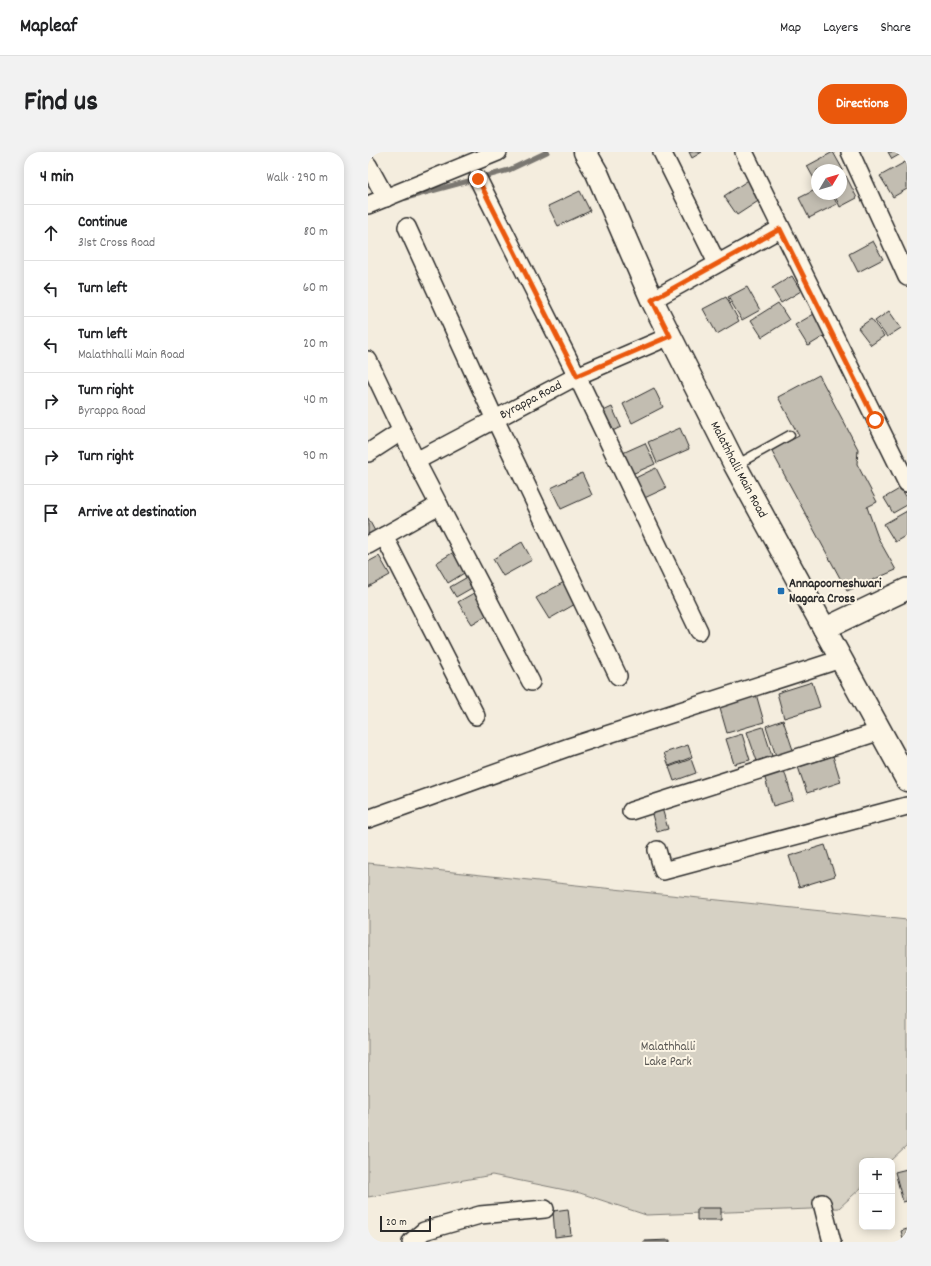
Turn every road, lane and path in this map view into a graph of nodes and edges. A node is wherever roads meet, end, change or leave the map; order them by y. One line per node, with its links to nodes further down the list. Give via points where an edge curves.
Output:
1 (498, 152): 8 (street)
2 (585, 152): 14 (main road, Malathhalli Main Road, via 597,173)
3 (662, 152): 12 (street)
4 (744, 152): 11 (street)
5 (850, 152): 13 (street)
6 (368, 165): 8 (street)
7 (478, 179): 17 (street)
8 (386, 198): 9 (street)
9 (368, 204)
10 (407, 227): 18 (street)
11 (780, 229): 12 (street); 24 (street)
12 (716, 264): 14 (street)
13 (907, 277)
14 (652, 300): 15 (main road, Malathhalli Main Road)
15 (670, 336): 17 (street, Byrappa Road); 23 (main road, Malathhalli Main Road)
16 (368, 360): 19 (street)
17 (577, 376): 18 (street, Byrappa Road); 30 (street)
18 (495, 419): 22 (street, Byrappa Road); 32 (street)
19 (402, 431): 21 (street); 22 (street)
20 (790, 435): 23 (lane)
21 (368, 453)
22 (416, 461): 25 (street)
23 (735, 465): 29 (main road, Malathhalli Main Road)
24 (907, 483)
25 (439, 505): 26 (street); 33 (street)
26 (384, 536): 27 (street); 34 (street)
27 (368, 546)
28 (907, 589): 29 (street)
29 (824, 629): 31 (main road, Malathhalli Main Road)
30 (699, 631)
31 (841, 659): 35 (main road, Malathhalli Main Road); 39 (street, via 569,747)
32 (618, 676)
33 (531, 682)
34 (476, 716)
35 (881, 731): 36 (main road, Malathhalli Main Road); 38 (street)
36 (907, 780)
37 (907, 806): 40 (street, via 664,871)
38 (631, 811)
39 (368, 819)
40 (656, 850)
41 (822, 1203): 44 (street)
42 (545, 1209): 43 (street, via 480,1215 424,1231)
43 (411, 1242)
44 (832, 1242)

